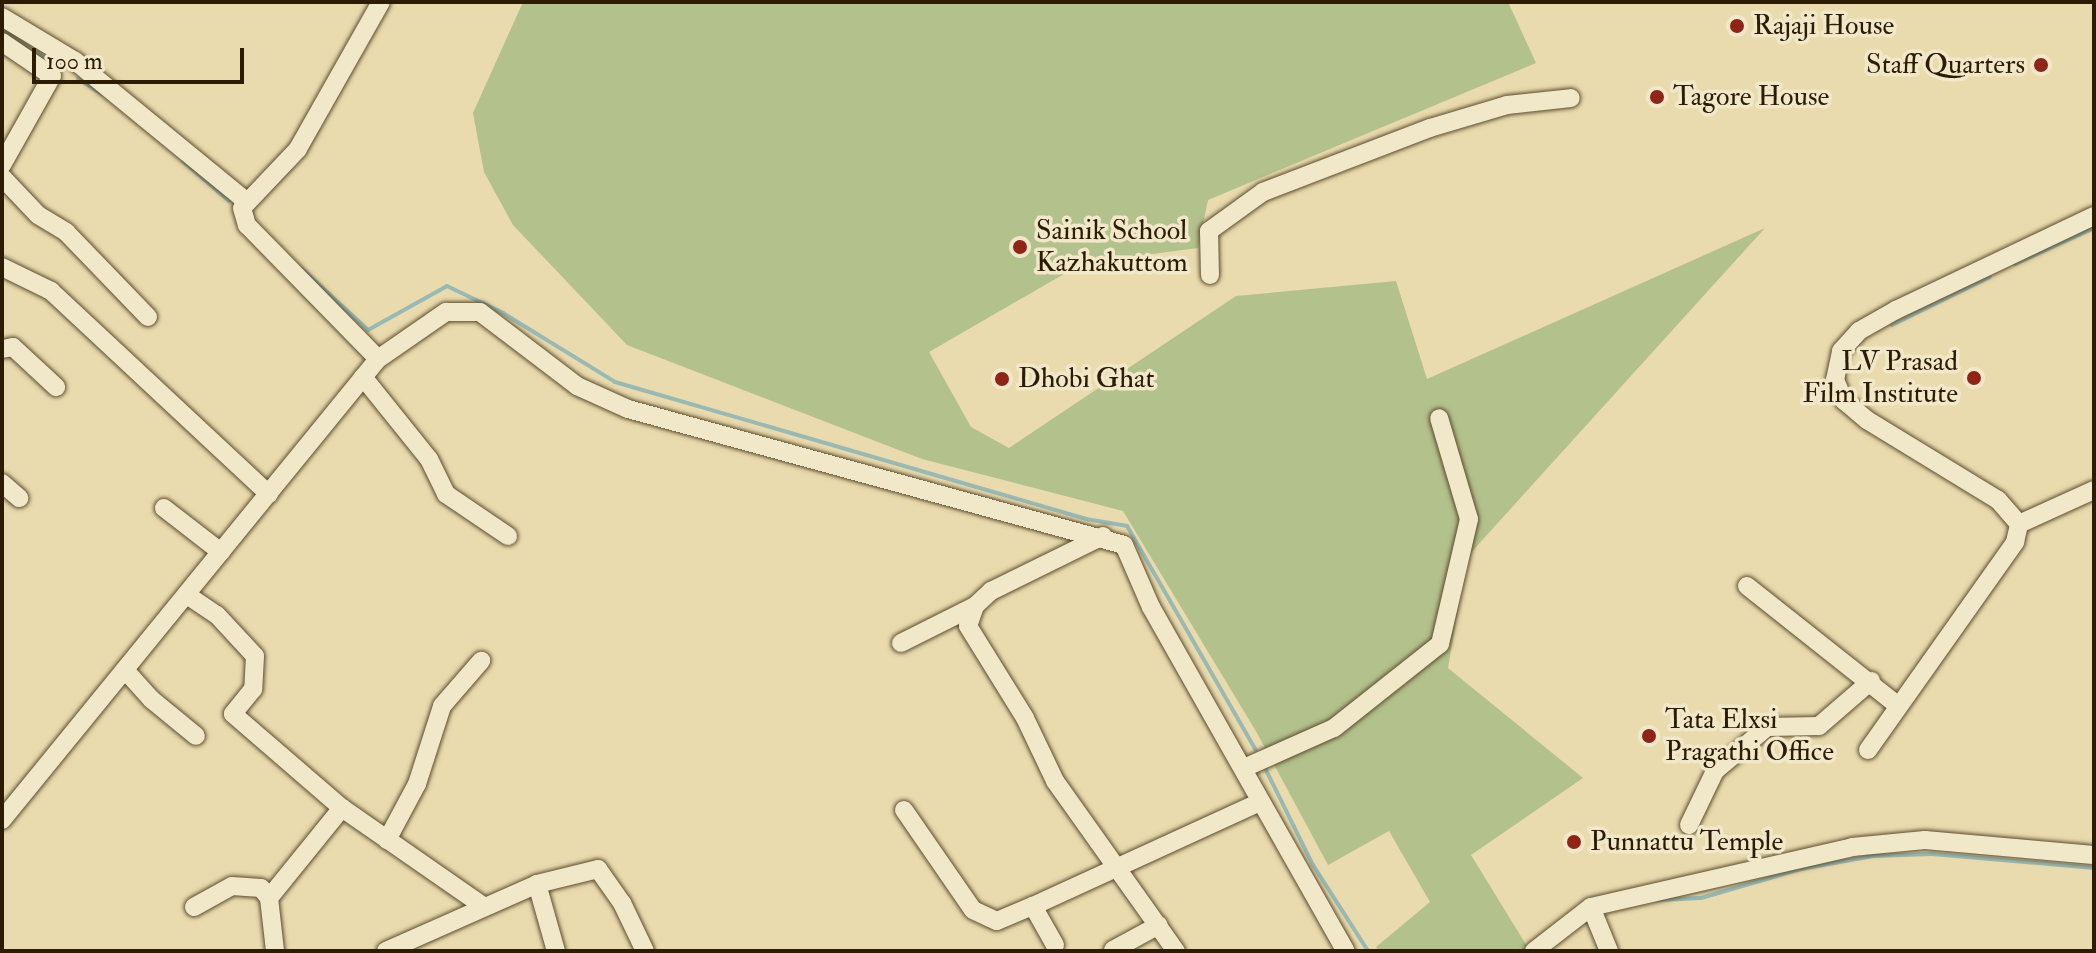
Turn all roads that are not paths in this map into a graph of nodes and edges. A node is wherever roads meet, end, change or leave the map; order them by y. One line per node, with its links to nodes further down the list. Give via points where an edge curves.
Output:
1 (381, 2): 7 (street, via 298,149)
2 (2, 17): 7 (street, via 75,61)
3 (2, 42): 5 (street, via 52,76)
4 (1571, 98): 10 (street, via 1507,105 1430,128 1263,192 1209,231)
5 (2, 165)
6 (2, 177): 11 (street, via 38,215 66,232)
7 (246, 201): 13 (street, via 242,208 247,225)
8 (2094, 216): 22 (street, via 1896,310 1859,331 1841,351 1835,380 1844,401 1998,500)
9 (2, 267): 19 (street, via 51,291)
10 (1210, 275)
11 (148, 317)
12 (2, 349): 15 (street, via 13,347)
13 (378, 359): 14 (street); 24 (street, via 446,312 480,312 577,386 628,409)
14 (363, 377): 19 (street); 23 (street, via 429,459 446,494)
15 (56, 387)
16 (1439, 418): 36 (street, via 1469,519 1440,644 1334,728)
17 (2, 483): 20 (street)
18 (2094, 490): 22 (street)
19 (269, 494): 25 (street)
20 (19, 498)
21 (164, 508): 25 (street)
22 (2019, 524): 33 (street, via 2015,542)
23 (508, 536)
24 (1103, 536): 28 (street, via 991,591); 36 (street, via 1124,545 1151,607)
25 (221, 552): 27 (street)
26 (1747, 586): 32 (street)
27 (187, 595): 31 (street); 38 (street, via 217,615 255,656 253,689 233,714)
28 (975, 606): 29 (street); 44 (street, via 968,626 973,637 1025,718 1055,781)
29 (901, 643)
30 (481, 661): 42 (street, via 442,706 417,784)
31 (125, 670): 34 (street); 40 (street)
32 (1871, 681): 33 (street); 41 (street, via 1819,726 1767,727 1715,771)
33 (1897, 705): 35 (street)
34 (196, 736)
35 (1868, 750)
36 (1244, 768): 37 (street)
37 (1260, 802): 44 (street); 59 (street)
38 (342, 808): 42 (street); 46 (street)
39 (904, 810): 48 (street, via 973,910 997,921)
40 (2, 820)
41 (1689, 825)
42 (387, 840): 47 (street)
43 (2094, 855): 50 (street, via 1925,840 1812,855)
44 (1115, 870): 48 (street); 51 (street)
45 (537, 884): 47 (street); 56 (street); 57 (street, via 598,869)
46 (269, 898): 49 (street, via 261,888 232,886); 54 (street)
47 (483, 906): 55 (street)
48 (1033, 906): 52 (street)
49 (194, 907)
50 (1591, 907): 60 (street); 61 (street)
51 (1159, 925): 53 (street); 58 (street)
52 (1055, 945)
53 (1113, 950)
54 (275, 951)
55 (386, 951)
56 (556, 951)
57 (645, 951)
58 (1176, 951)
59 (1346, 951)
60 (1534, 951)
61 (1609, 951)

